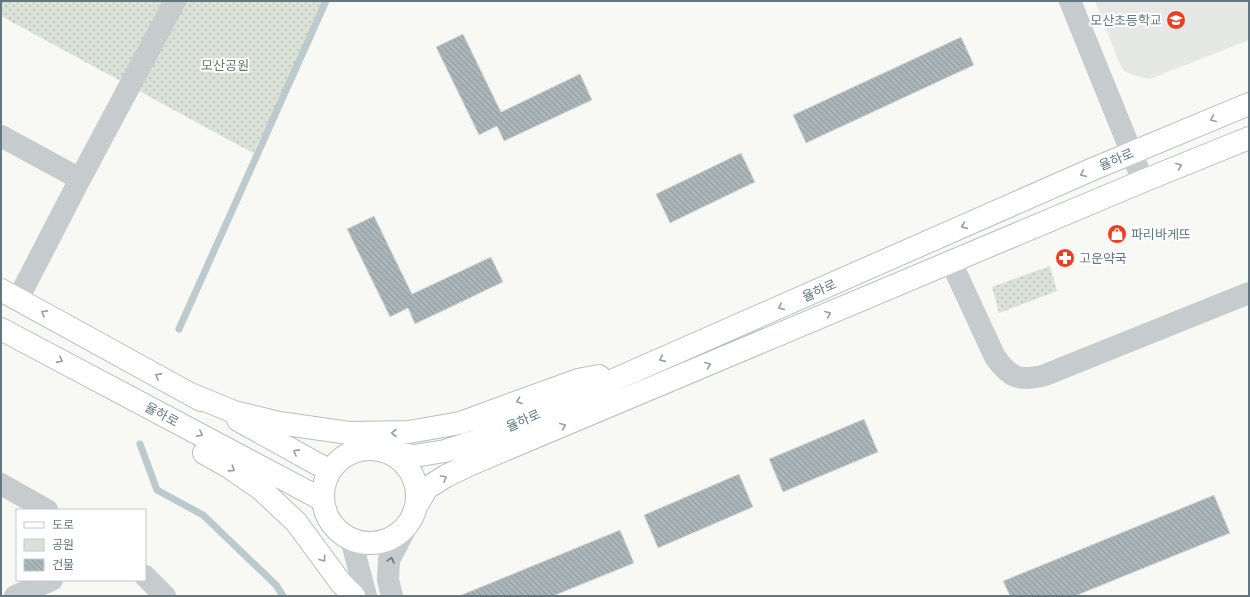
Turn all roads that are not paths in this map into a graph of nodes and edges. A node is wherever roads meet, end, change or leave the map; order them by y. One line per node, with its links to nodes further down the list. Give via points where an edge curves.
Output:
1 (175, 1): 7 (street)
2 (1070, 1): 6 (street)
3 (1249, 104): 6 (main road, 율하로, one-way to 6)
4 (1, 136): 7 (street)
5 (1249, 138): 8 (main road, 율하로, one-way to 5)
6 (1131, 153): 8 (street); 13 (main road, 율하로, one-way to 13)
7 (80, 179): 11 (street)
8 (1143, 181): 9 (main road, 율하로)
9 (951, 262): 10 (street, via 995,357 1004,370 1017,377 1031,379 1045,376); 20 (main road, 율하로, one-way to 9, via 427,488 446,476)
10 (1249, 292)
11 (9, 294): 15 (main road, one-way to 11)
12 (1, 329): 14 (main road, 율하로, one-way to 14)
13 (637, 370): 15 (main road, one-way to 15, via 578,380 460,423 409,432 349,433 279,423 234,412); 16 (main road, 율하로, via 473,442 445,451 414,456)
14 (95, 378): 19 (main road, 율하로, one-way to 19); 30 (main road, one-way to 30, via 138,416 229,467 262,490 296,522 341,584)
15 (188, 393): 17 (main road, one-way to 15)
16 (386, 451): 17 (main road, via 369,448 353,452 340,460); 20 (main road, via 400,460 411,472 417,488)
17 (330, 471): 19 (main road, via 324,485)
18 (1, 484): 21 (street)
19 (323, 500): 23 (main road, via 328,516 338,530)
20 (417, 505): 22 (main road)
21 (45, 509)
22 (407, 526): 23 (main road, via 395,536 381,542 366,543); 32 (street, one-way to 22, via 388,580 389,560)
23 (352, 539): 31 (street)
24 (146, 577): 29 (street)
25 (50, 581): 27 (street)
26 (52, 581): 28 (street)
27 (15, 596)
28 (60, 596)
29 (165, 596)
30 (354, 596)
31 (366, 596)
32 (392, 596)

